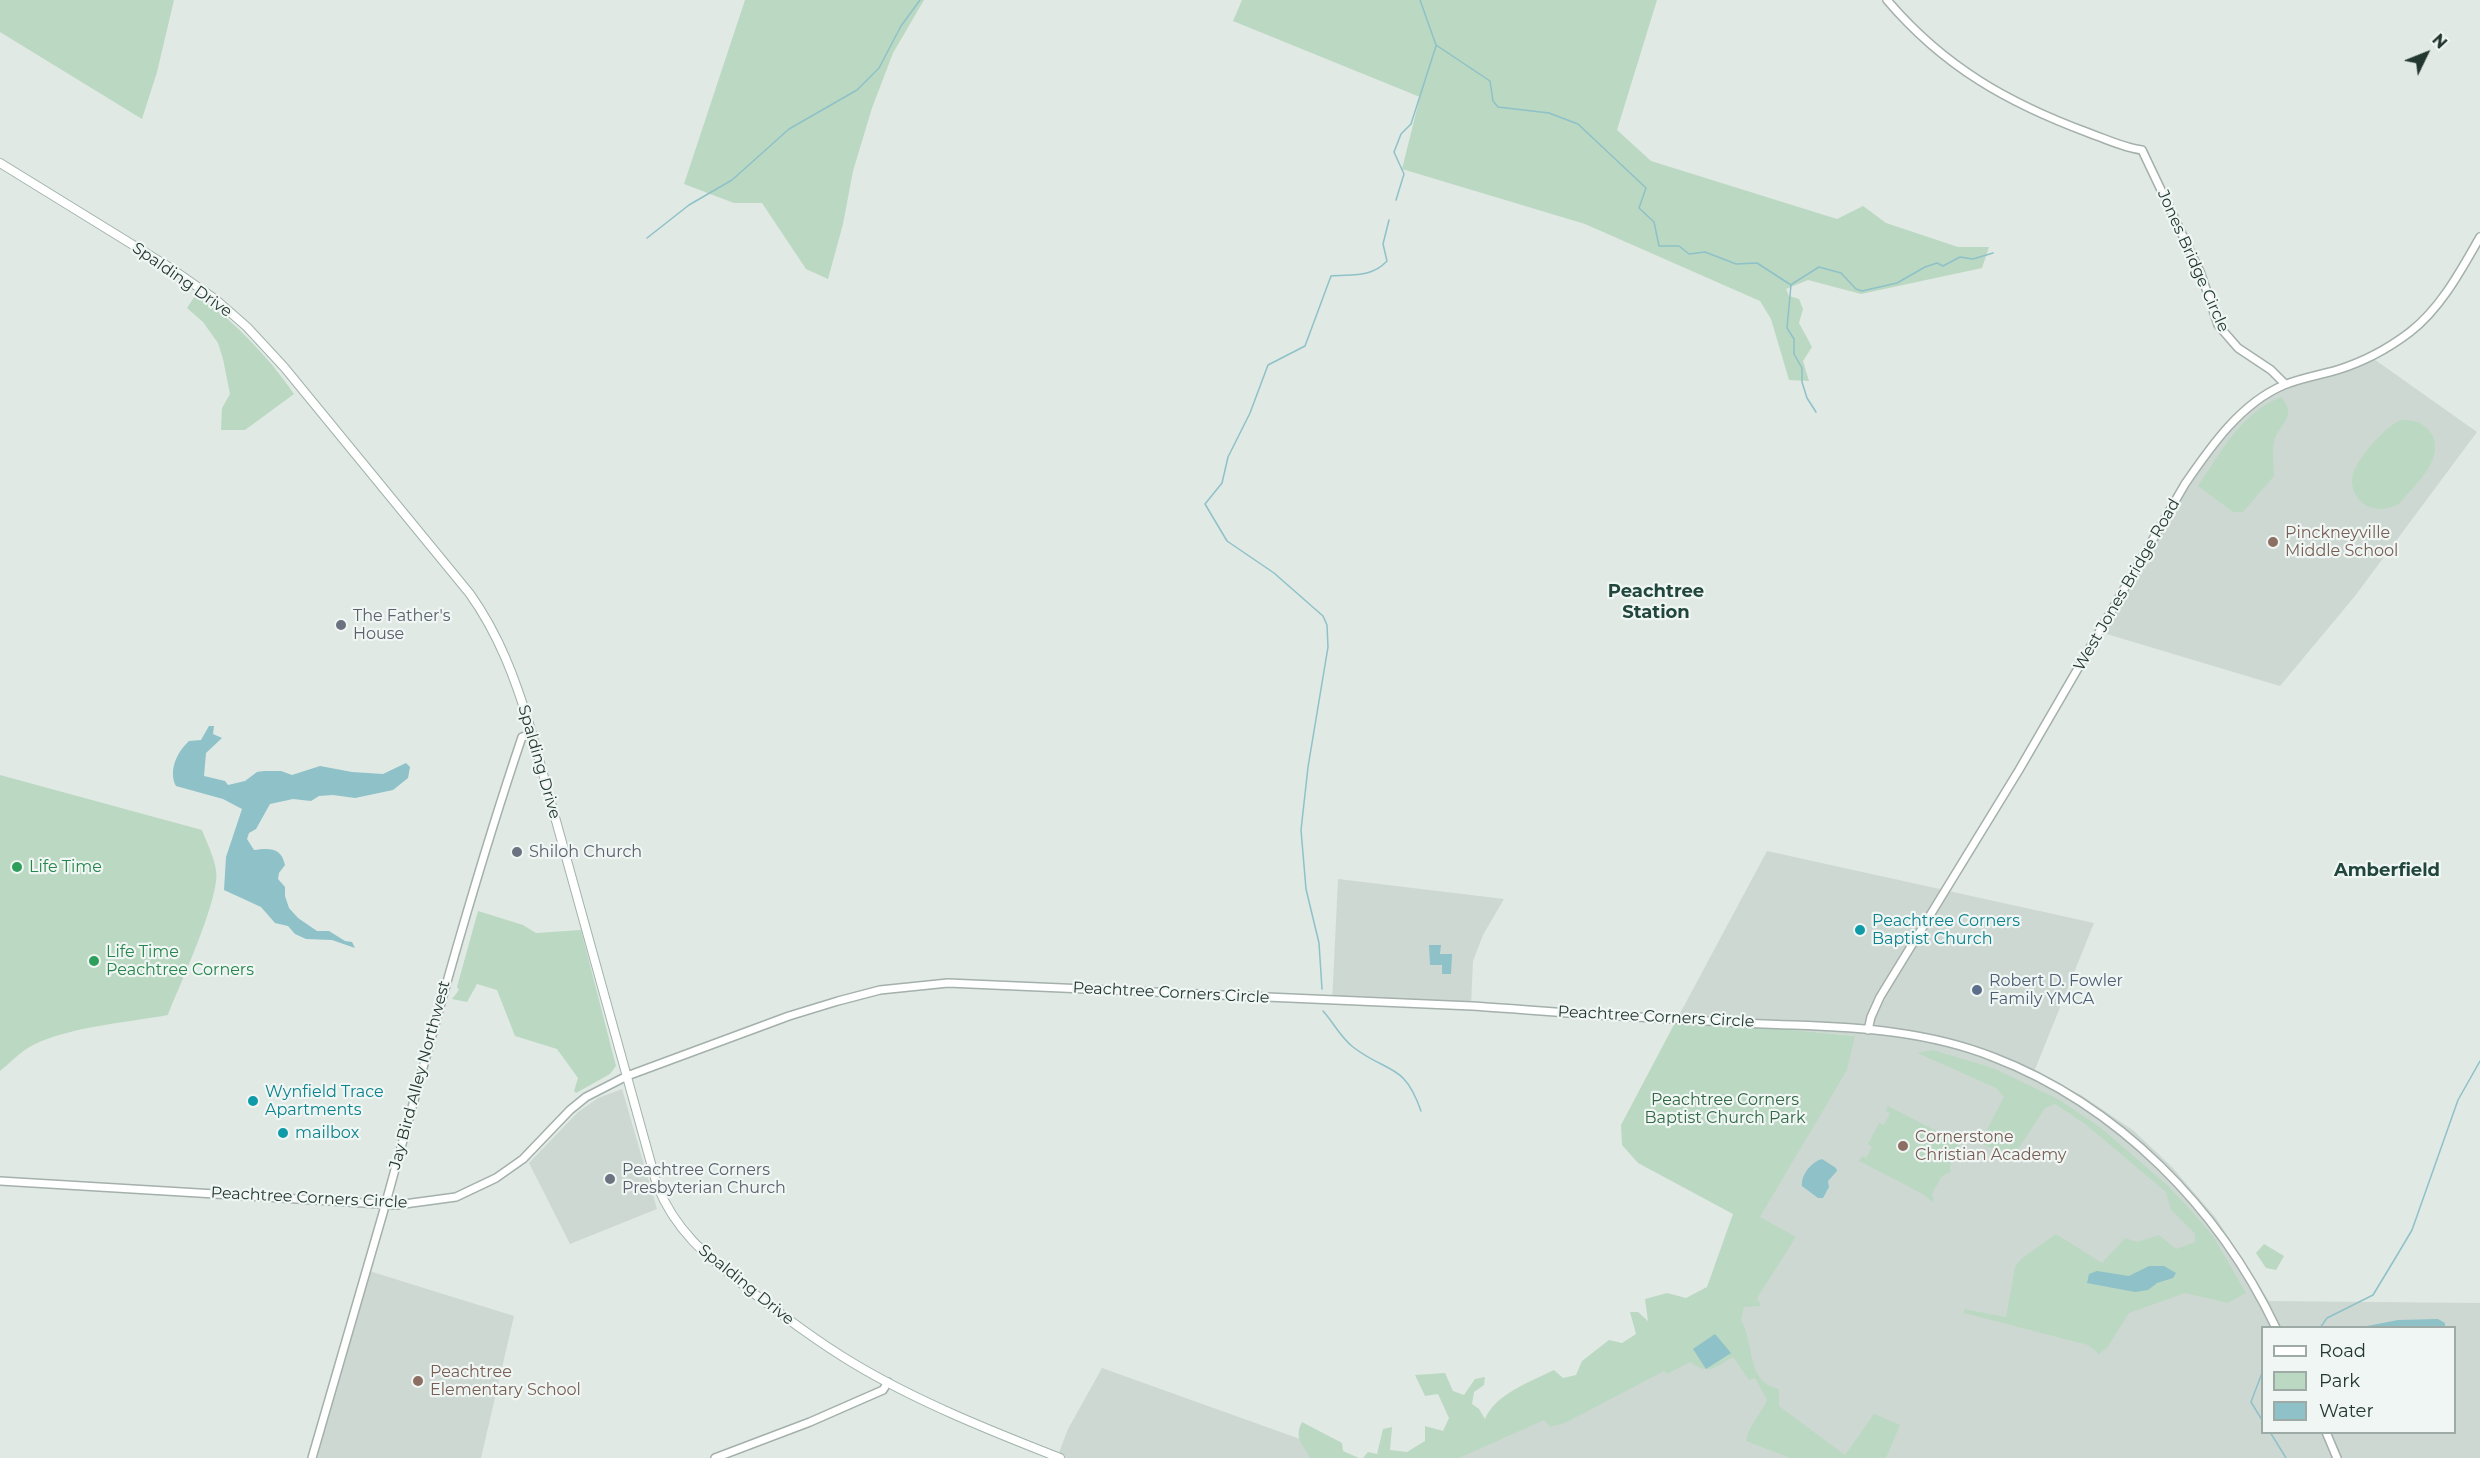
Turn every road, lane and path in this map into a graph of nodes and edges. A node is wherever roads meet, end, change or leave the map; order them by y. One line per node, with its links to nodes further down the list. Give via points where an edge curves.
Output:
1 (1887, 0): 4 (street, Jones Bridge Circle, via 1939,53 1981,83 2064,123 2142,150 2201,274 2218,325 2238,348)
2 (0, 163): 5 (main road, Spalding Drive, via 172,269 215,299 266,347 488,620 511,666)
3 (2480, 237): 4 (street, West Jones Bridge Road, via 2443,297 2409,333 2371,357)
4 (2285, 384): 6 (street, West Jones Bridge Road, via 2228,426 2185,484 2019,770 1880,997)
5 (532, 734): 7 (main road, Spalding Drive); 9 (street, Jay Bird Alley Northwest, via 522,737 494,822)
6 (1868, 1030): 7 (street, Peachtree Corners Circle, via 1473,1006 948,983 880,990 838,1000); 10 (street, Peachtree Corners Circle, via 1957,1044 1992,1056 2034,1075 2093,1110 2154,1160 2191,1197 2222,1234)
7 (627, 1077): 9 (street, Peachtree Corners Circle, via 586,1097 523,1159 484,1185 456,1197); 11 (main road, Spalding Drive, via 657,1185 681,1230 716,1263 794,1323)
8 (0, 1181): 9 (street, Peachtree Corners Circle)
9 (385, 1204): 13 (street, Jay Bird Alley Northwest)
10 (2275, 1326)
11 (888, 1382): 14 (street, via 883,1390 872,1395); 15 (main road, Spalding Drive)
12 (2327, 1434): 16 (street)
13 (312, 1458)
14 (715, 1458)
15 (1060, 1458)
16 (2337, 1458)

